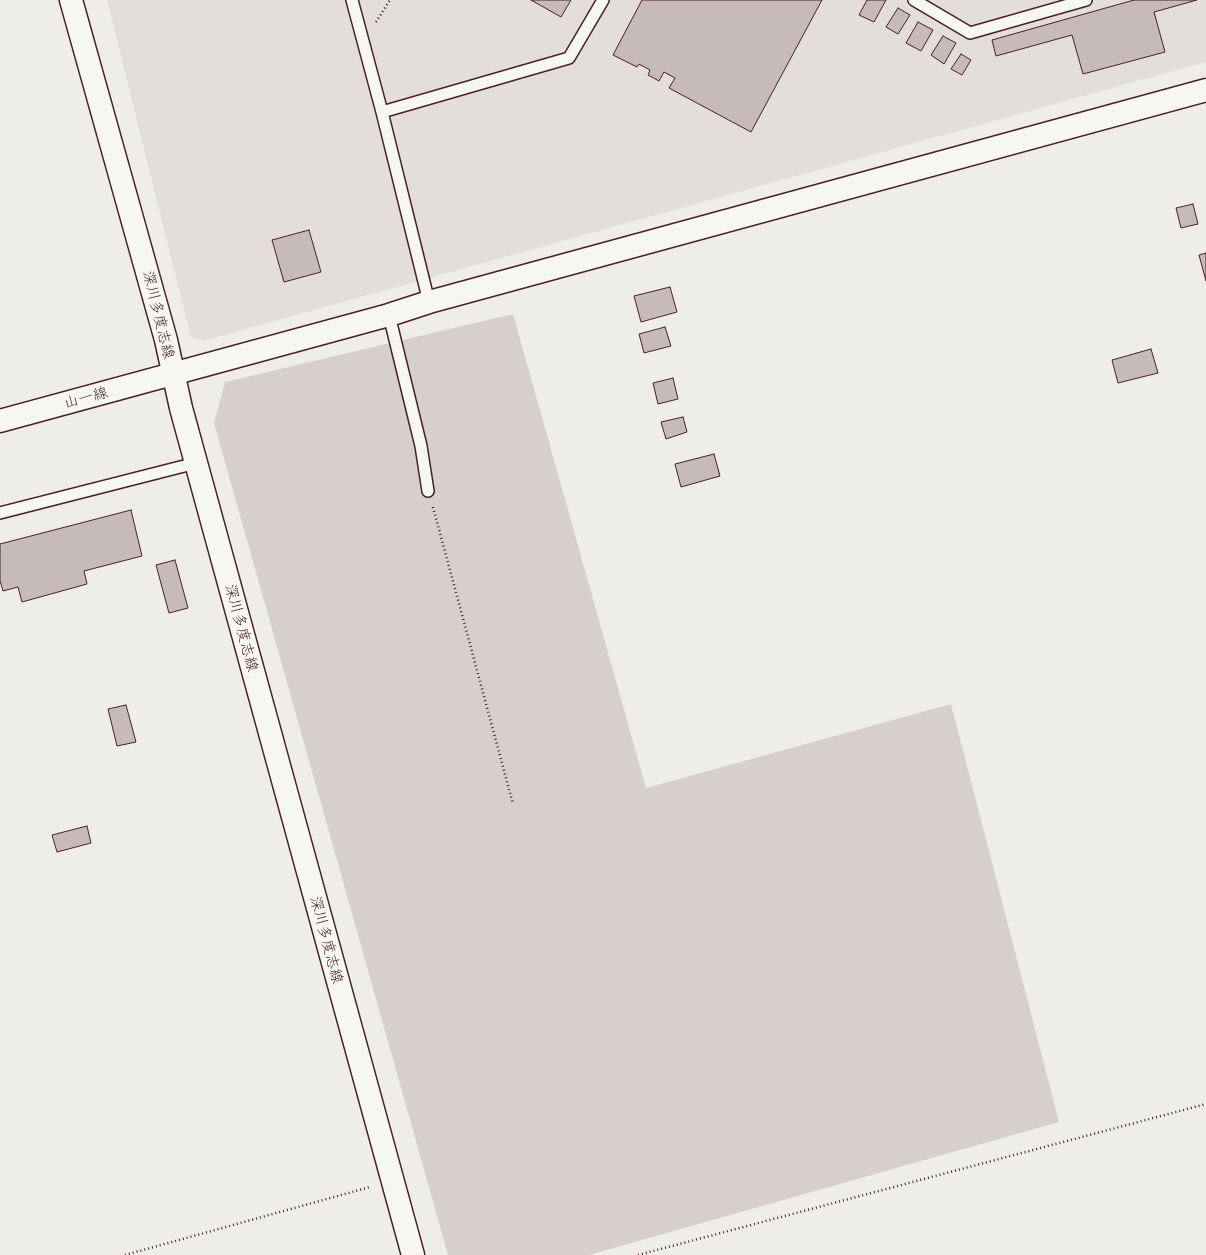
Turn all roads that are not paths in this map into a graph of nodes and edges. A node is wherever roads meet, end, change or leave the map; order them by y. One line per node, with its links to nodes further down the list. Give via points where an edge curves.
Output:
1 (71, 0): 10 (main road, 深川多度志線, via 166,340)
2 (352, 0): 7 (lane)
3 (603, 0): 7 (lane, via 569,58)
4 (914, 0): 5 (lane, via 970,32)
5 (1086, 0)
6 (1206, 90): 8 (main road, 山一線)
7 (382, 112): 8 (lane)
8 (429, 302): 9 (main road, 山一線)
9 (389, 315): 10 (main road, 山一線); 13 (lane, via 422,446)
10 (172, 374): 11 (main road, 山一線); 12 (main road, 深川多度志線)
11 (0, 421)
12 (196, 463): 14 (lane); 15 (main road, 深川多度志線)
13 (428, 491)
14 (0, 513)
15 (413, 1255)

